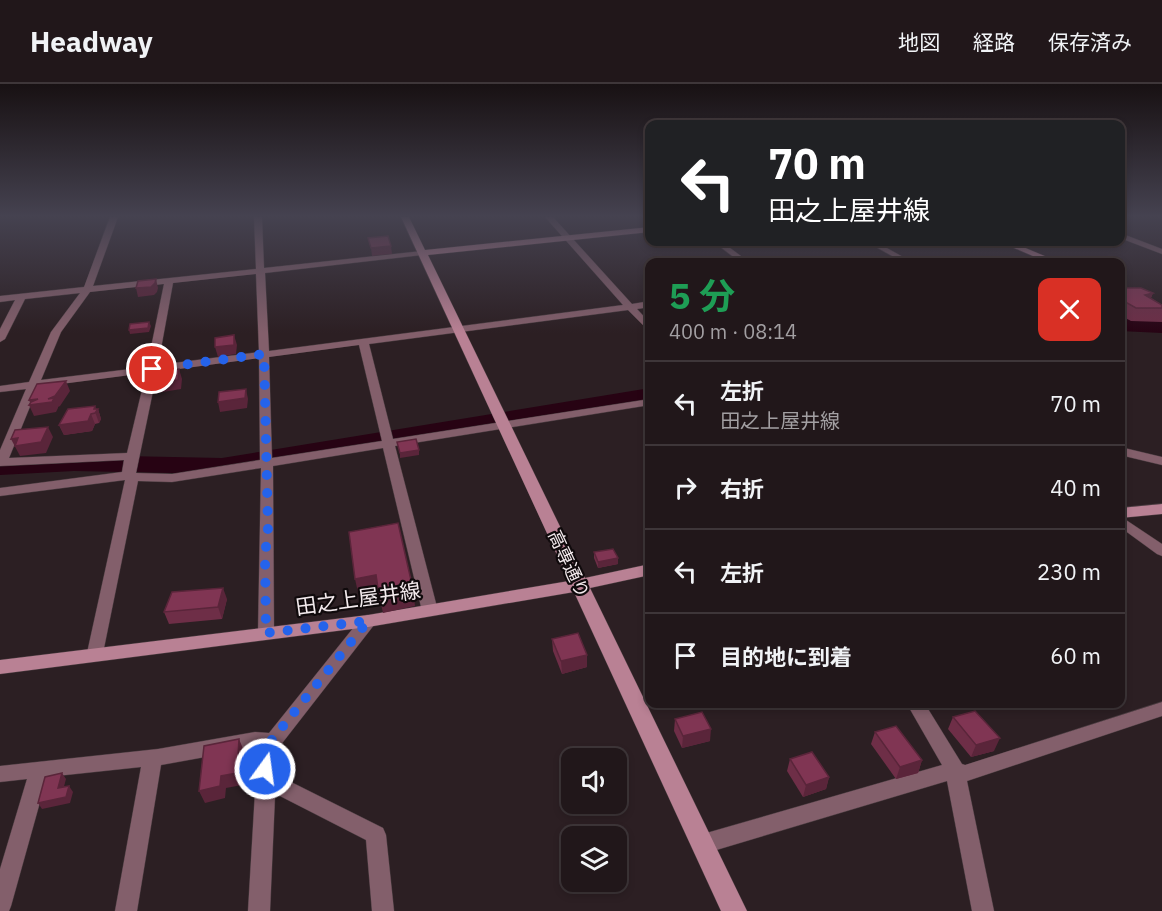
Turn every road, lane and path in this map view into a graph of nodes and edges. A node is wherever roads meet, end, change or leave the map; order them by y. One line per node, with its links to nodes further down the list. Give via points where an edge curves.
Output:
1 (100, 256): 8 (street)
2 (260, 256): 6 (street)
3 (399, 256): 6 (street)
4 (423, 256): 14 (street, 高専通り)
5 (585, 256): 12 (street)
6 (261, 271): 7 (street); 17 (street)
7 (169, 280): 8 (street); 18 (street)
8 (88, 289): 9 (street); 19 (street, via 56,332)
9 (22, 296): 10 (street); 15 (street)
10 (0, 298)
11 (645, 304): 12 (street)
12 (630, 306): 13 (street); 14 (street)
13 (645, 323)
14 (457, 328): 16 (street); 22 (street, 高専通り)
15 (0, 339)
16 (363, 341): 17 (street); 23 (street)
17 (264, 354): 18 (street); 28 (street)
18 (152, 369): 19 (street); 26 (street)
19 (34, 385): 20 (street); 24 (street)
20 (0, 389)
21 (645, 403): 22 (street)
22 (502, 423): 23 (street); 36 (street, 高専通り)
23 (389, 445): 28 (street); 37 (street)
24 (4, 446): 26 (street, via 1,462)
25 (1125, 452): 27 (street)
26 (133, 456): 29 (street, via 128,471)
27 (1162, 461)
28 (267, 464): 29 (street, via 172,478); 39 (street)
29 (132, 477): 30 (street); 40 (street)
30 (0, 492)
31 (1162, 509): 32 (street)
32 (1125, 513)
33 (1125, 524): 34 (street)
34 (1162, 551)
35 (645, 570): 36 (street, 田之上屋井線)
36 (579, 585): 37 (street, 田之上屋井線); 50 (street, 高専通り)
37 (430, 610): 38 (street, 田之上屋井線)
38 (368, 621): 39 (street, 田之上屋井線); 44 (street)
39 (266, 633): 40 (street, 田之上屋井線)
40 (95, 653): 41 (street, 田之上屋井線)
41 (0, 667)
42 (918, 708): 46 (street)
43 (1162, 709): 46 (street, via 965,773)
44 (271, 741): 45 (street, via 255,740); 49 (street)
45 (152, 758): 47 (street); 52 (street)
46 (955, 770): 50 (street); 56 (street)
47 (39, 771): 48 (street); 51 (street)
48 (0, 774)
49 (263, 788): 53 (street); 54 (street, via 282,787 376,835)
50 (703, 844): 55 (street, 高専通り)
51 (0, 906)
52 (126, 911)
53 (259, 911)
54 (383, 911)
55 (734, 911)
56 (983, 911)

